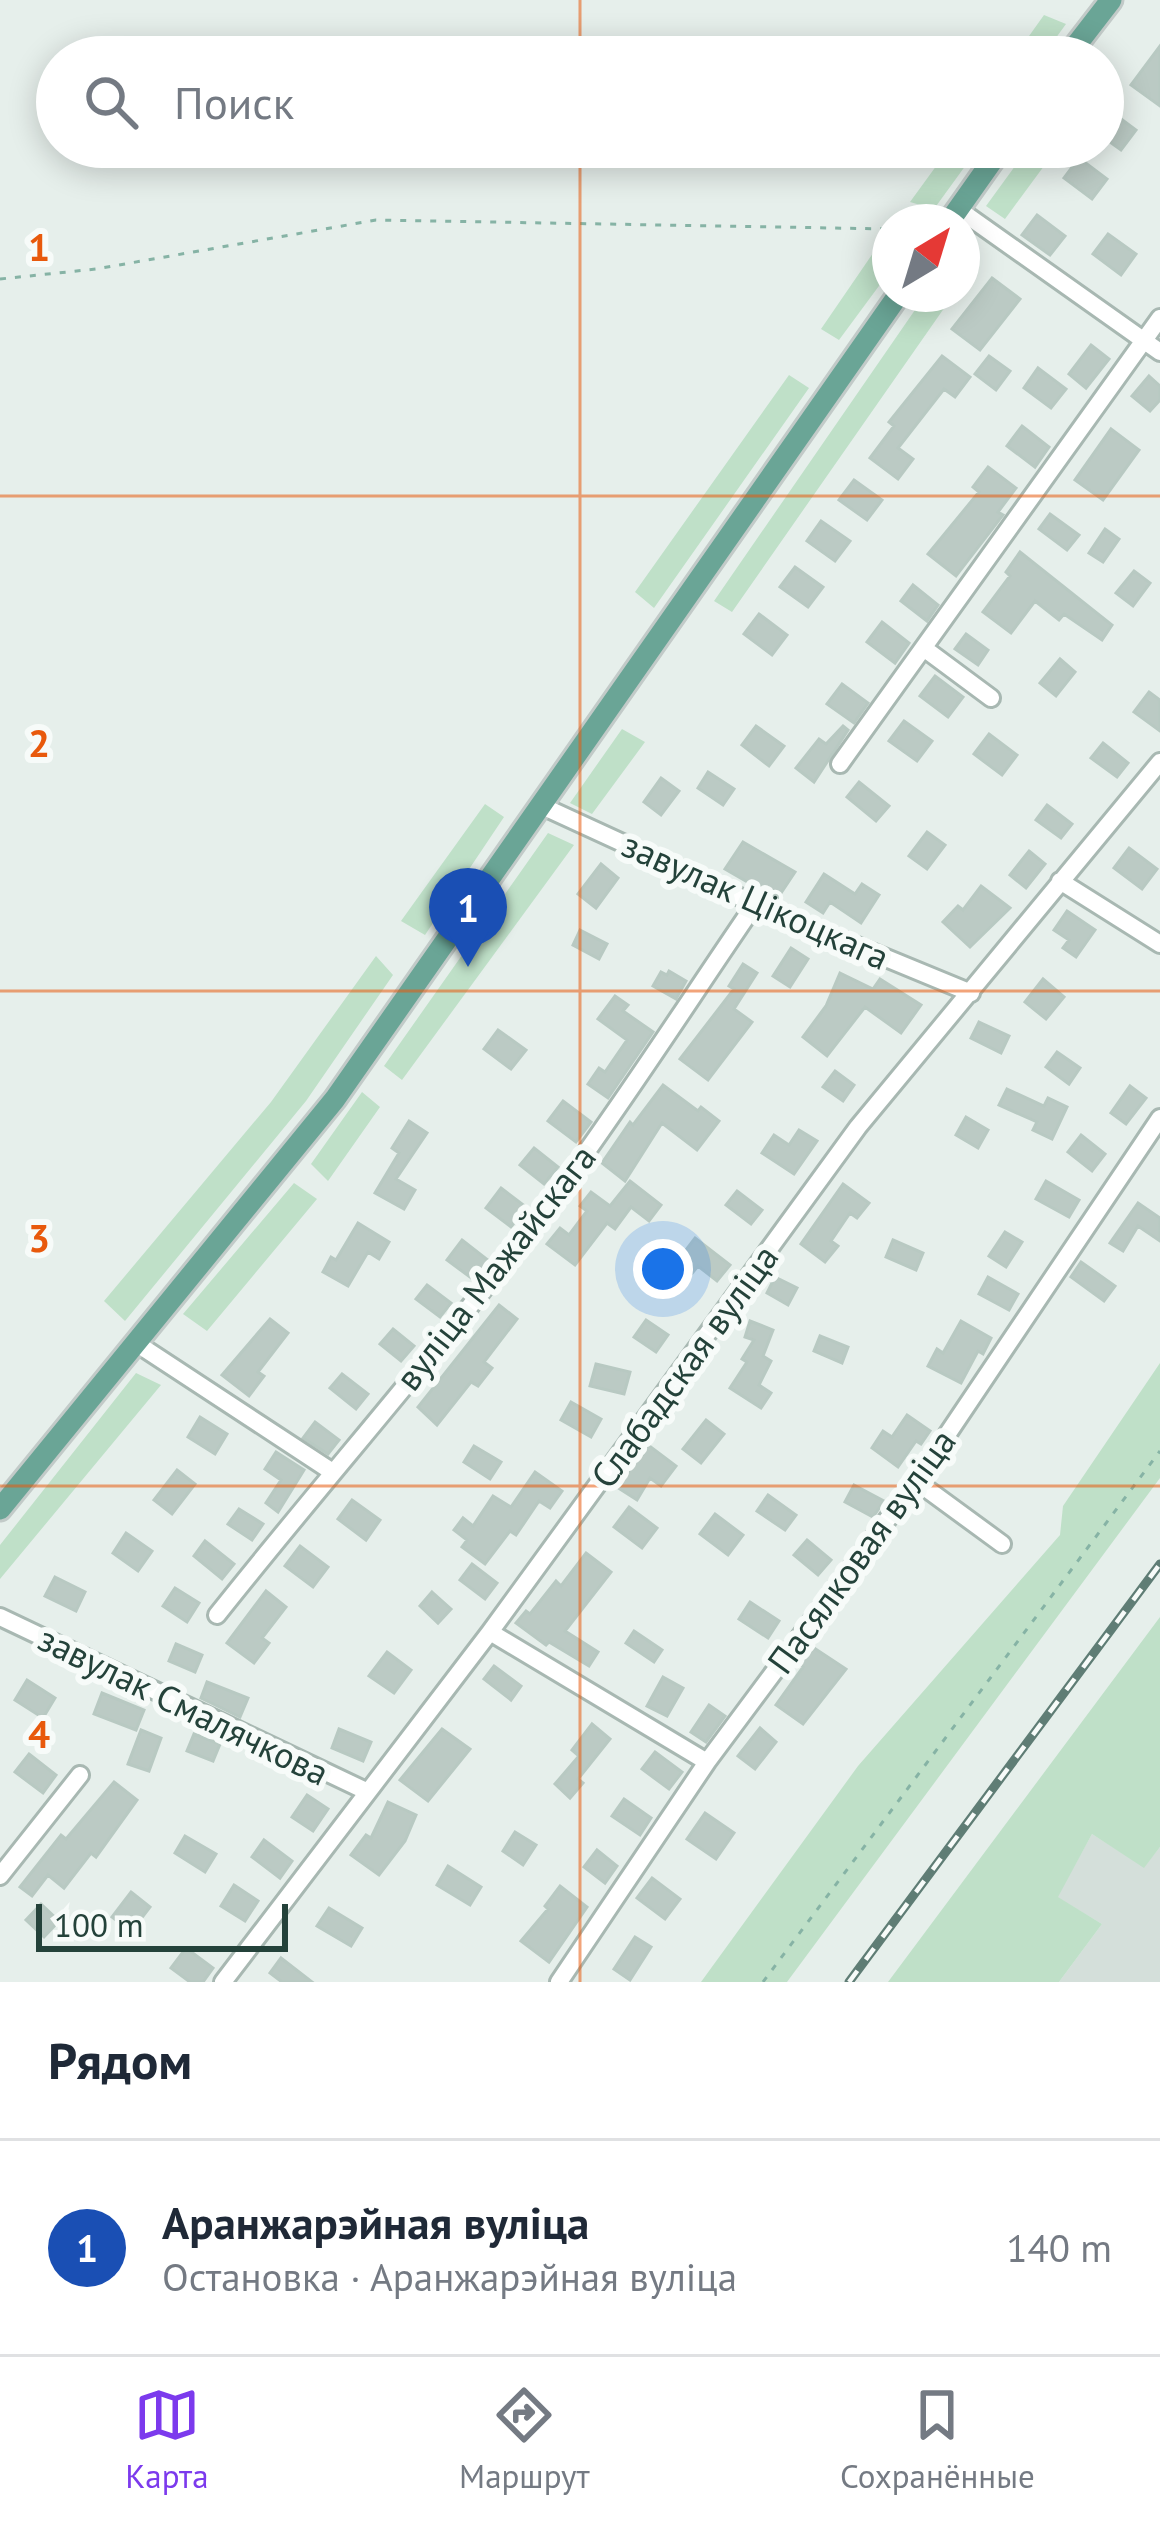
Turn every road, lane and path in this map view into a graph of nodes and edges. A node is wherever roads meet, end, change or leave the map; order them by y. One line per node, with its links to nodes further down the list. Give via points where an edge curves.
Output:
1 (1108, 1): 2 (main road)
2 (1082, 36)
3 (987, 168): 4 (main road)
4 (962, 204)
5 (872, 229): 7 (path, via 376,220)
6 (980, 234): 10 (street)
7 (0, 279)
8 (886, 312): 15 (main road)
9 (1160, 318): 10 (street)
10 (1153, 347): 11 (street)
11 (925, 649): 12 (street); 14 (street)
12 (991, 698)
13 (1160, 762): 16 (street, Слабадская вуліца)
14 (840, 764)
15 (542, 806): 17 (street, завулак Цікоцкага); 21 (main road, via 335,1099)
16 (1060, 881): 18 (street); 19 (street, Слабадская вуліца)
17 (754, 904): 19 (street, завулак Цікоцкага); 23 (street, вуліца Мажайскага, via 555,1196)
18 (1160, 944)
19 (970, 993): 29 (street, Слабадская вуліца, via 858,1126)
20 (1160, 1118): 24 (street, Пасялковая вуліца)
21 (136, 1343): 23 (street); 25 (main road)
22 (1160, 1450): 36 (path)
23 (331, 1471): 27 (street, вуліца Мажайскага)
24 (916, 1481): 26 (street); 30 (street, Пасялковая вуліца)
25 (0, 1509)
26 (1001, 1544)
27 (217, 1615)
28 (0, 1617): 32 (street, завулак Смалячкова)
29 (490, 1632): 30 (street); 32 (street, Слабадская вуліца)
30 (707, 1762): 35 (street, Пасялковая вуліца)
31 (80, 1775): 33 (street)
32 (368, 1792): 34 (street, Слабадская вуліца)
33 (0, 1876)
34 (223, 1982)
35 (559, 1982)
36 (763, 1982)

